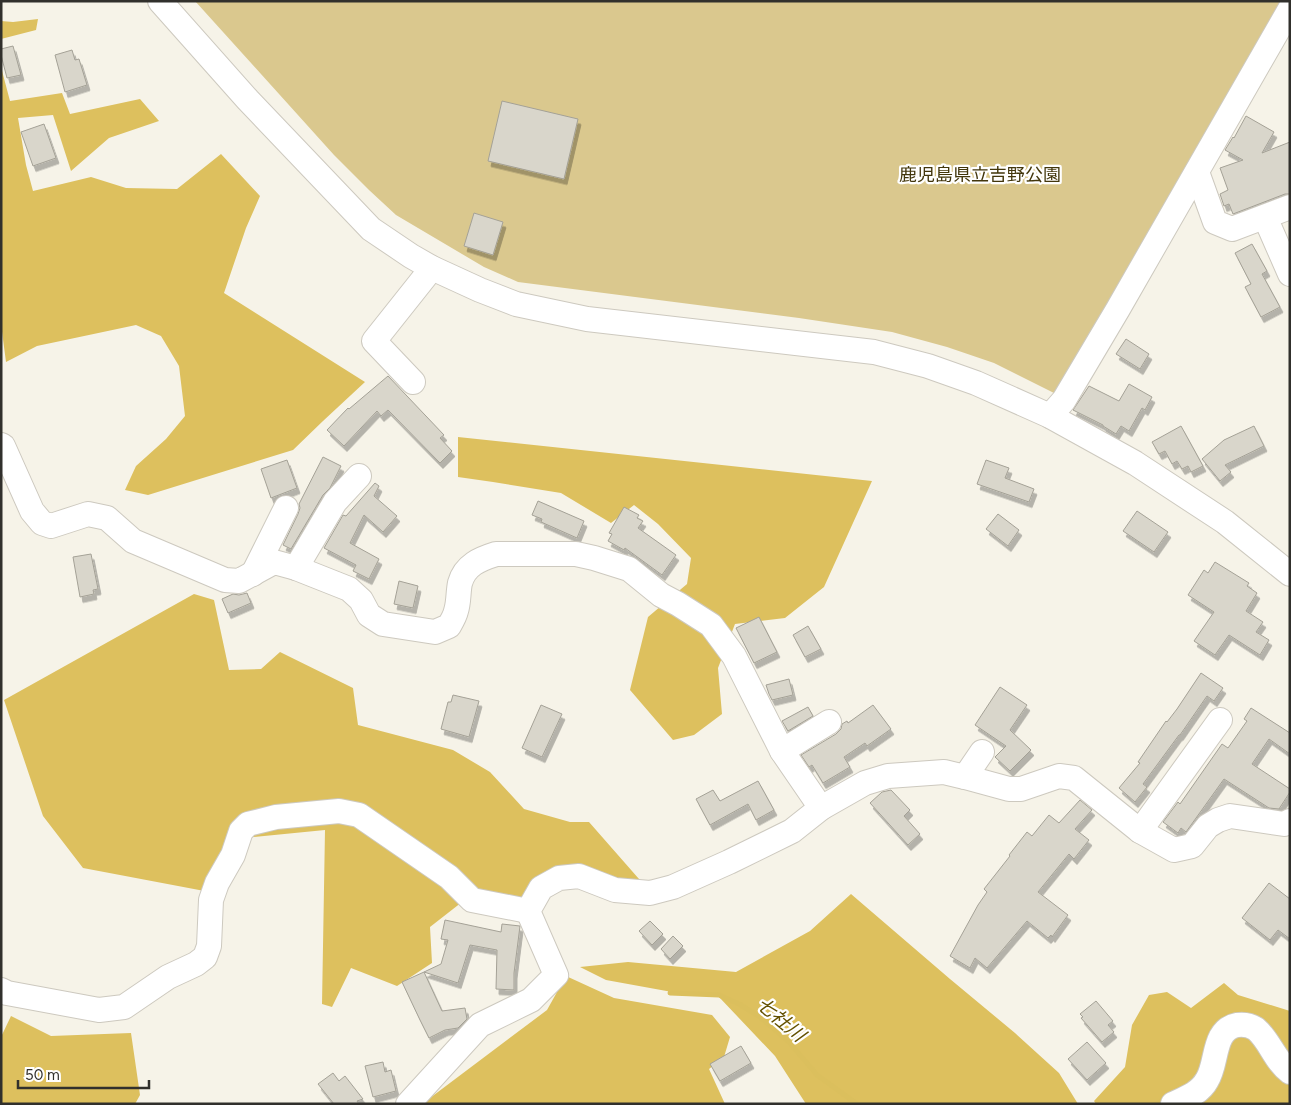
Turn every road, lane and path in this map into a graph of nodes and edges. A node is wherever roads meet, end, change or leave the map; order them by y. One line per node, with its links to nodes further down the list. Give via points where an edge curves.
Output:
1 (160, 1): 6 (street, via 248,100 371,229)
2 (1290, 10): 3 (street)
3 (1197, 172): 5 (street, via 1215,222 1232,229); 9 (street, via 1064,400)
4 (1290, 207): 5 (street)
5 (1265, 217): 7 (street)
6 (432, 268): 8 (street, via 374,341); 9 (street, via 516,304 587,318 874,352 976,383)
7 (1290, 274)
8 (413, 382)
9 (1050, 416): 15 (street, via 1135,463 1225,522)
10 (1, 445): 14 (street, via 32,512 42,523 52,526 88,514 107,518 133,541 225,580 239,581)
11 (359, 476): 13 (street, via 335,502)
12 (286, 508): 14 (street)
13 (296, 568): 14 (street, via 274,562); 18 (street, via 349,589 361,600 369,615 383,624 435,632 449,626 456,612 460,582 466,570 496,554 576,554 629,569 661,595 711,625 734,656)
14 (253, 574)
15 (1290, 574)
16 (1220, 720): 23 (street)
17 (829, 722): 18 (street)
18 (782, 751): 21 (street)
19 (982, 752): 20 (street)
20 (965, 777): 21 (street, via 944,772 888,776 865,783); 23 (street, via 1021,790 1059,776 1074,778)
21 (821, 808): 24 (street, via 792,831 673,887 650,893 615,890 579,876 559,878 541,888)
22 (1290, 821): 23 (street, via 1284,824 1230,816 1208,826 1192,846 1174,850)
23 (1140, 831)
24 (528, 911): 25 (street, via 472,900 449,877 359,815 339,811 276,817 248,824 241,830 211,900 209,946 205,957 196,964 168,977 124,1007 99,1010); 27 (street, via 556,975 531,1000 480,1025)
25 (1, 990)
26 (1290, 1072): 28 (street, via 1256,1029 1240,1025 1232,1027 1221,1037 1202,1088)
27 (408, 1104)
28 (1173, 1104)

